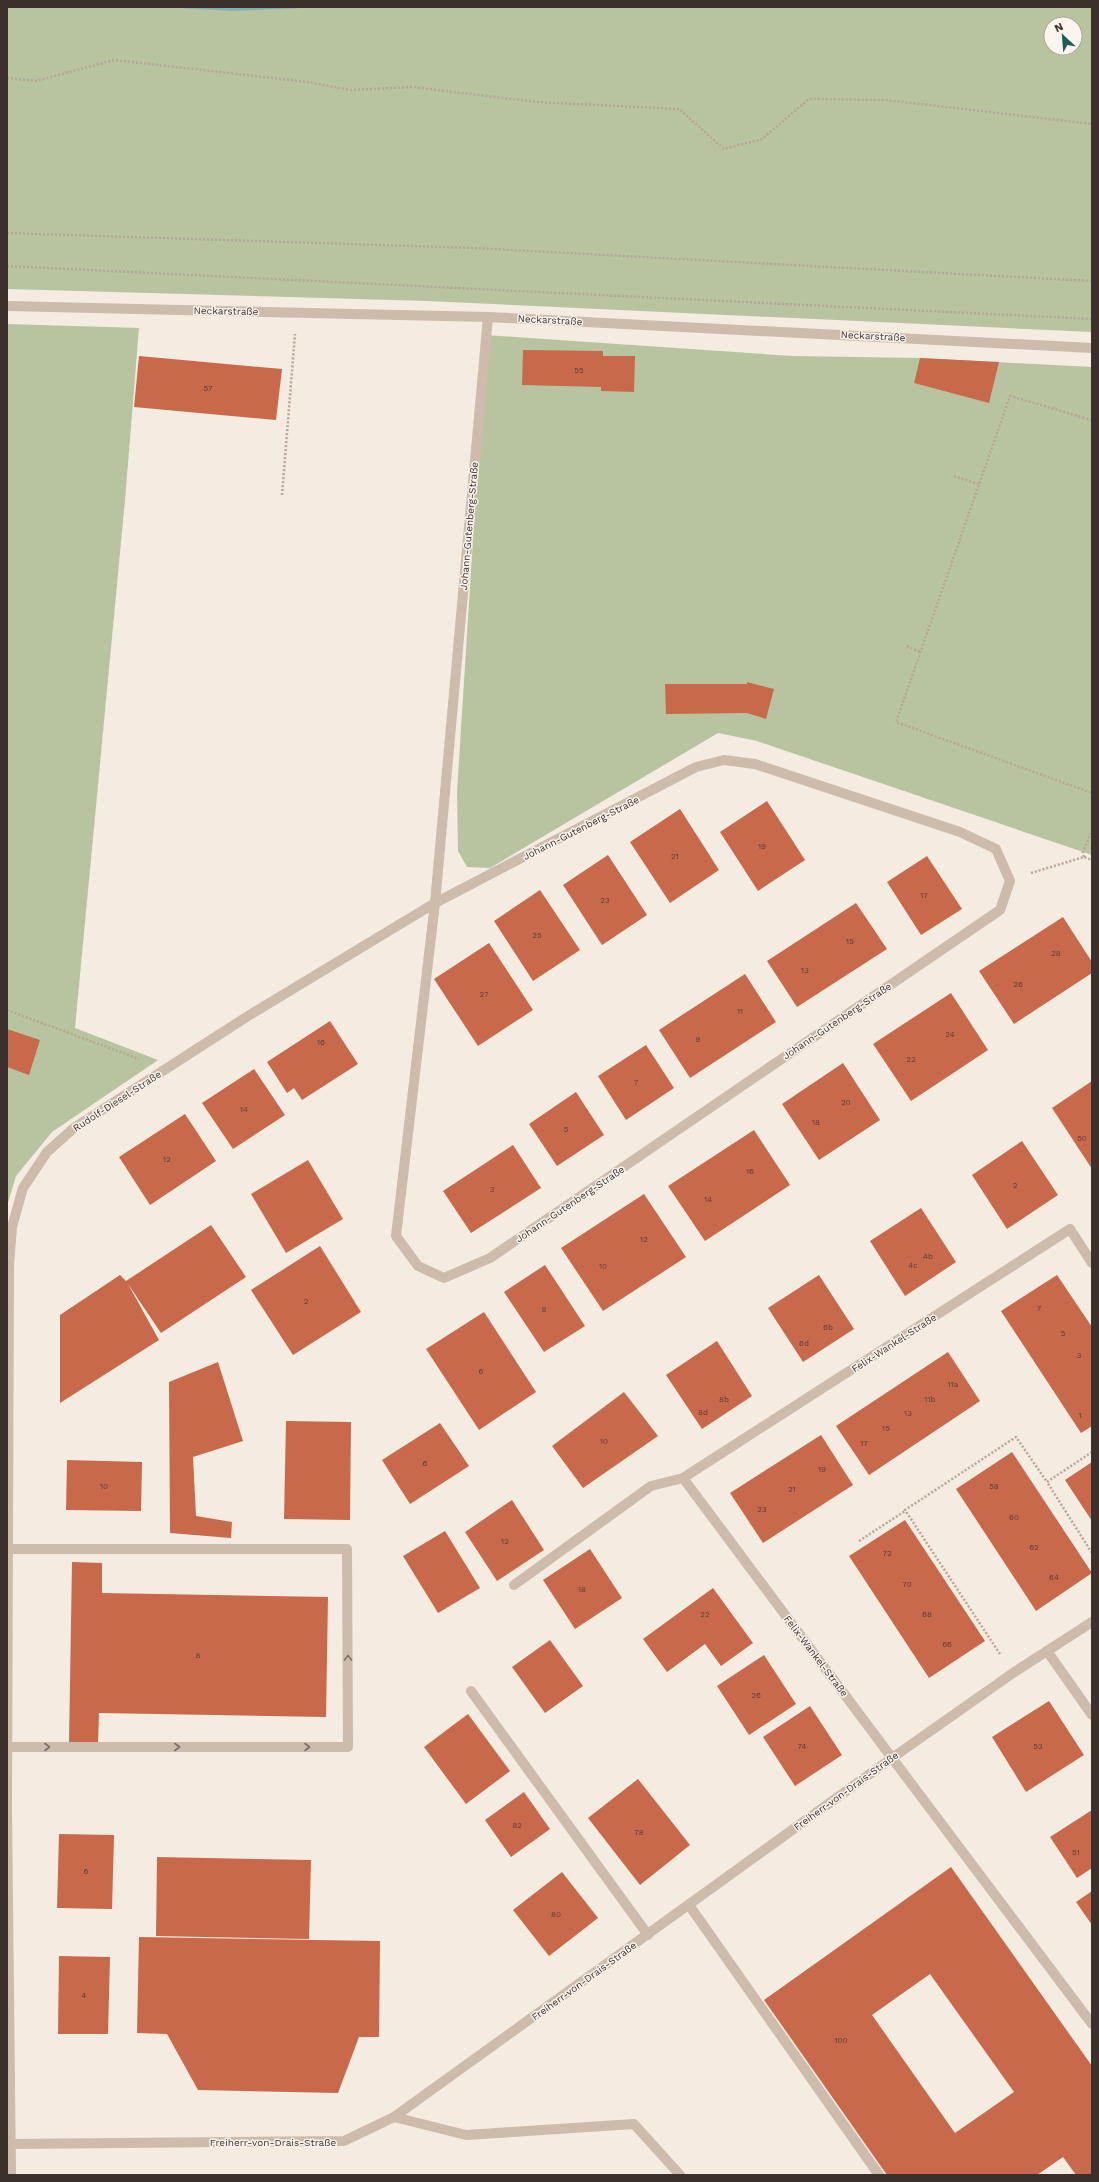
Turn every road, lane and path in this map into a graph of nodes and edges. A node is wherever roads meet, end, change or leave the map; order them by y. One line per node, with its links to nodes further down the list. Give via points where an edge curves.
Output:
1 (7, 78): 2 (path, via 36,81 114,60 308,82 350,90 413,87 537,102 679,109 724,149 762,139 809,99 886,100)
2 (1092, 124)
3 (7, 233): 5 (path, via 474,248)
4 (7, 266): 9 (path)
5 (1092, 281)
6 (7, 306): 7 (street, Neckarstraße)
7 (297, 312): 8 (street, Neckarstraße); 14 (path, via 290,368)
8 (488, 317): 10 (street, Neckarstraße); 22 (street, Johann-Gutenberg-Straße)
9 (1092, 319)
10 (1092, 348)
11 (1092, 420): 13 (path, via 1010,396)
12 (954, 476): 13 (path)
13 (978, 484): 16 (path)
14 (282, 495)
15 (907, 646): 16 (path)
16 (920, 652): 17 (path, via 896,722)
17 (1092, 793)
18 (1092, 830): 19 (path, via 1083,852)
19 (1084, 857): 20 (path); 21 (path, via 1044,867)
20 (1092, 860)
21 (1010, 881): 22 (street, Johann-Gutenberg-Straße, via 996,849 960,832 755,764 724,760 696,767); 22 (street, Johann-Gutenberg-Straße, via 1000,910 490,1258 444,1278 418,1266 396,1236)
22 (435, 903): 24 (street, Rudolf-Diesel-Straße)
23 (7, 1010): 24 (path, via 134,1056)
24 (160, 1073): 31 (street, Rudolf-Diesel-Straße, via 74,1128 47,1152 23,1188 12,1228 9,1265)
25 (1092, 1263): 27 (street, Felix-Wankel-Straße, via 1070,1229)
26 (1092, 1452): 28 (path)
27 (683, 1478): 33 (street, Felix-Wankel-Straße, via 651,1486); 40 (street, Felix-Wankel-Straße)
28 (1047, 1482): 29 (path, via 1016,1437); 32 (path)
29 (905, 1510): 30 (path); 36 (path)
30 (859, 1541)
31 (8, 1549): 39 (street, Rudolf-Diesel-Straße); 39 (street, one-way to 31, via 348,1747 347,1549)
32 (1092, 1552)
33 (514, 1585)
34 (1092, 1622): 35 (street, Freiherr-von-Drais-Straße)
35 (1047, 1651): 36 (street, Freiherr-von-Drais-Straße); 38 (street)
36 (1013, 1674): 40 (street, Freiherr-von-Drais-Straße)
37 (471, 1691): 42 (street)
38 (1092, 1715)
39 (8, 1747): 45 (street, Rudolf-Diesel-Straße)
40 (892, 1758): 41 (street, Freiherr-von-Drais-Straße); 43 (street, Felix-Wankel-Straße)
41 (689, 1905): 42 (street, Freiherr-von-Drais-Straße); 48 (street)
42 (648, 1935): 44 (street, Freiherr-von-Drais-Straße)
43 (1092, 2024)
44 (394, 2117): 45 (street, Freiherr-von-Drais-Straße, via 344,2141); 47 (street, via 466,2135 634,2124)
45 (11, 2144): 46 (street, Rudolf-Diesel-Straße)
46 (11, 2175)
47 (680, 2175)
48 (879, 2175)

